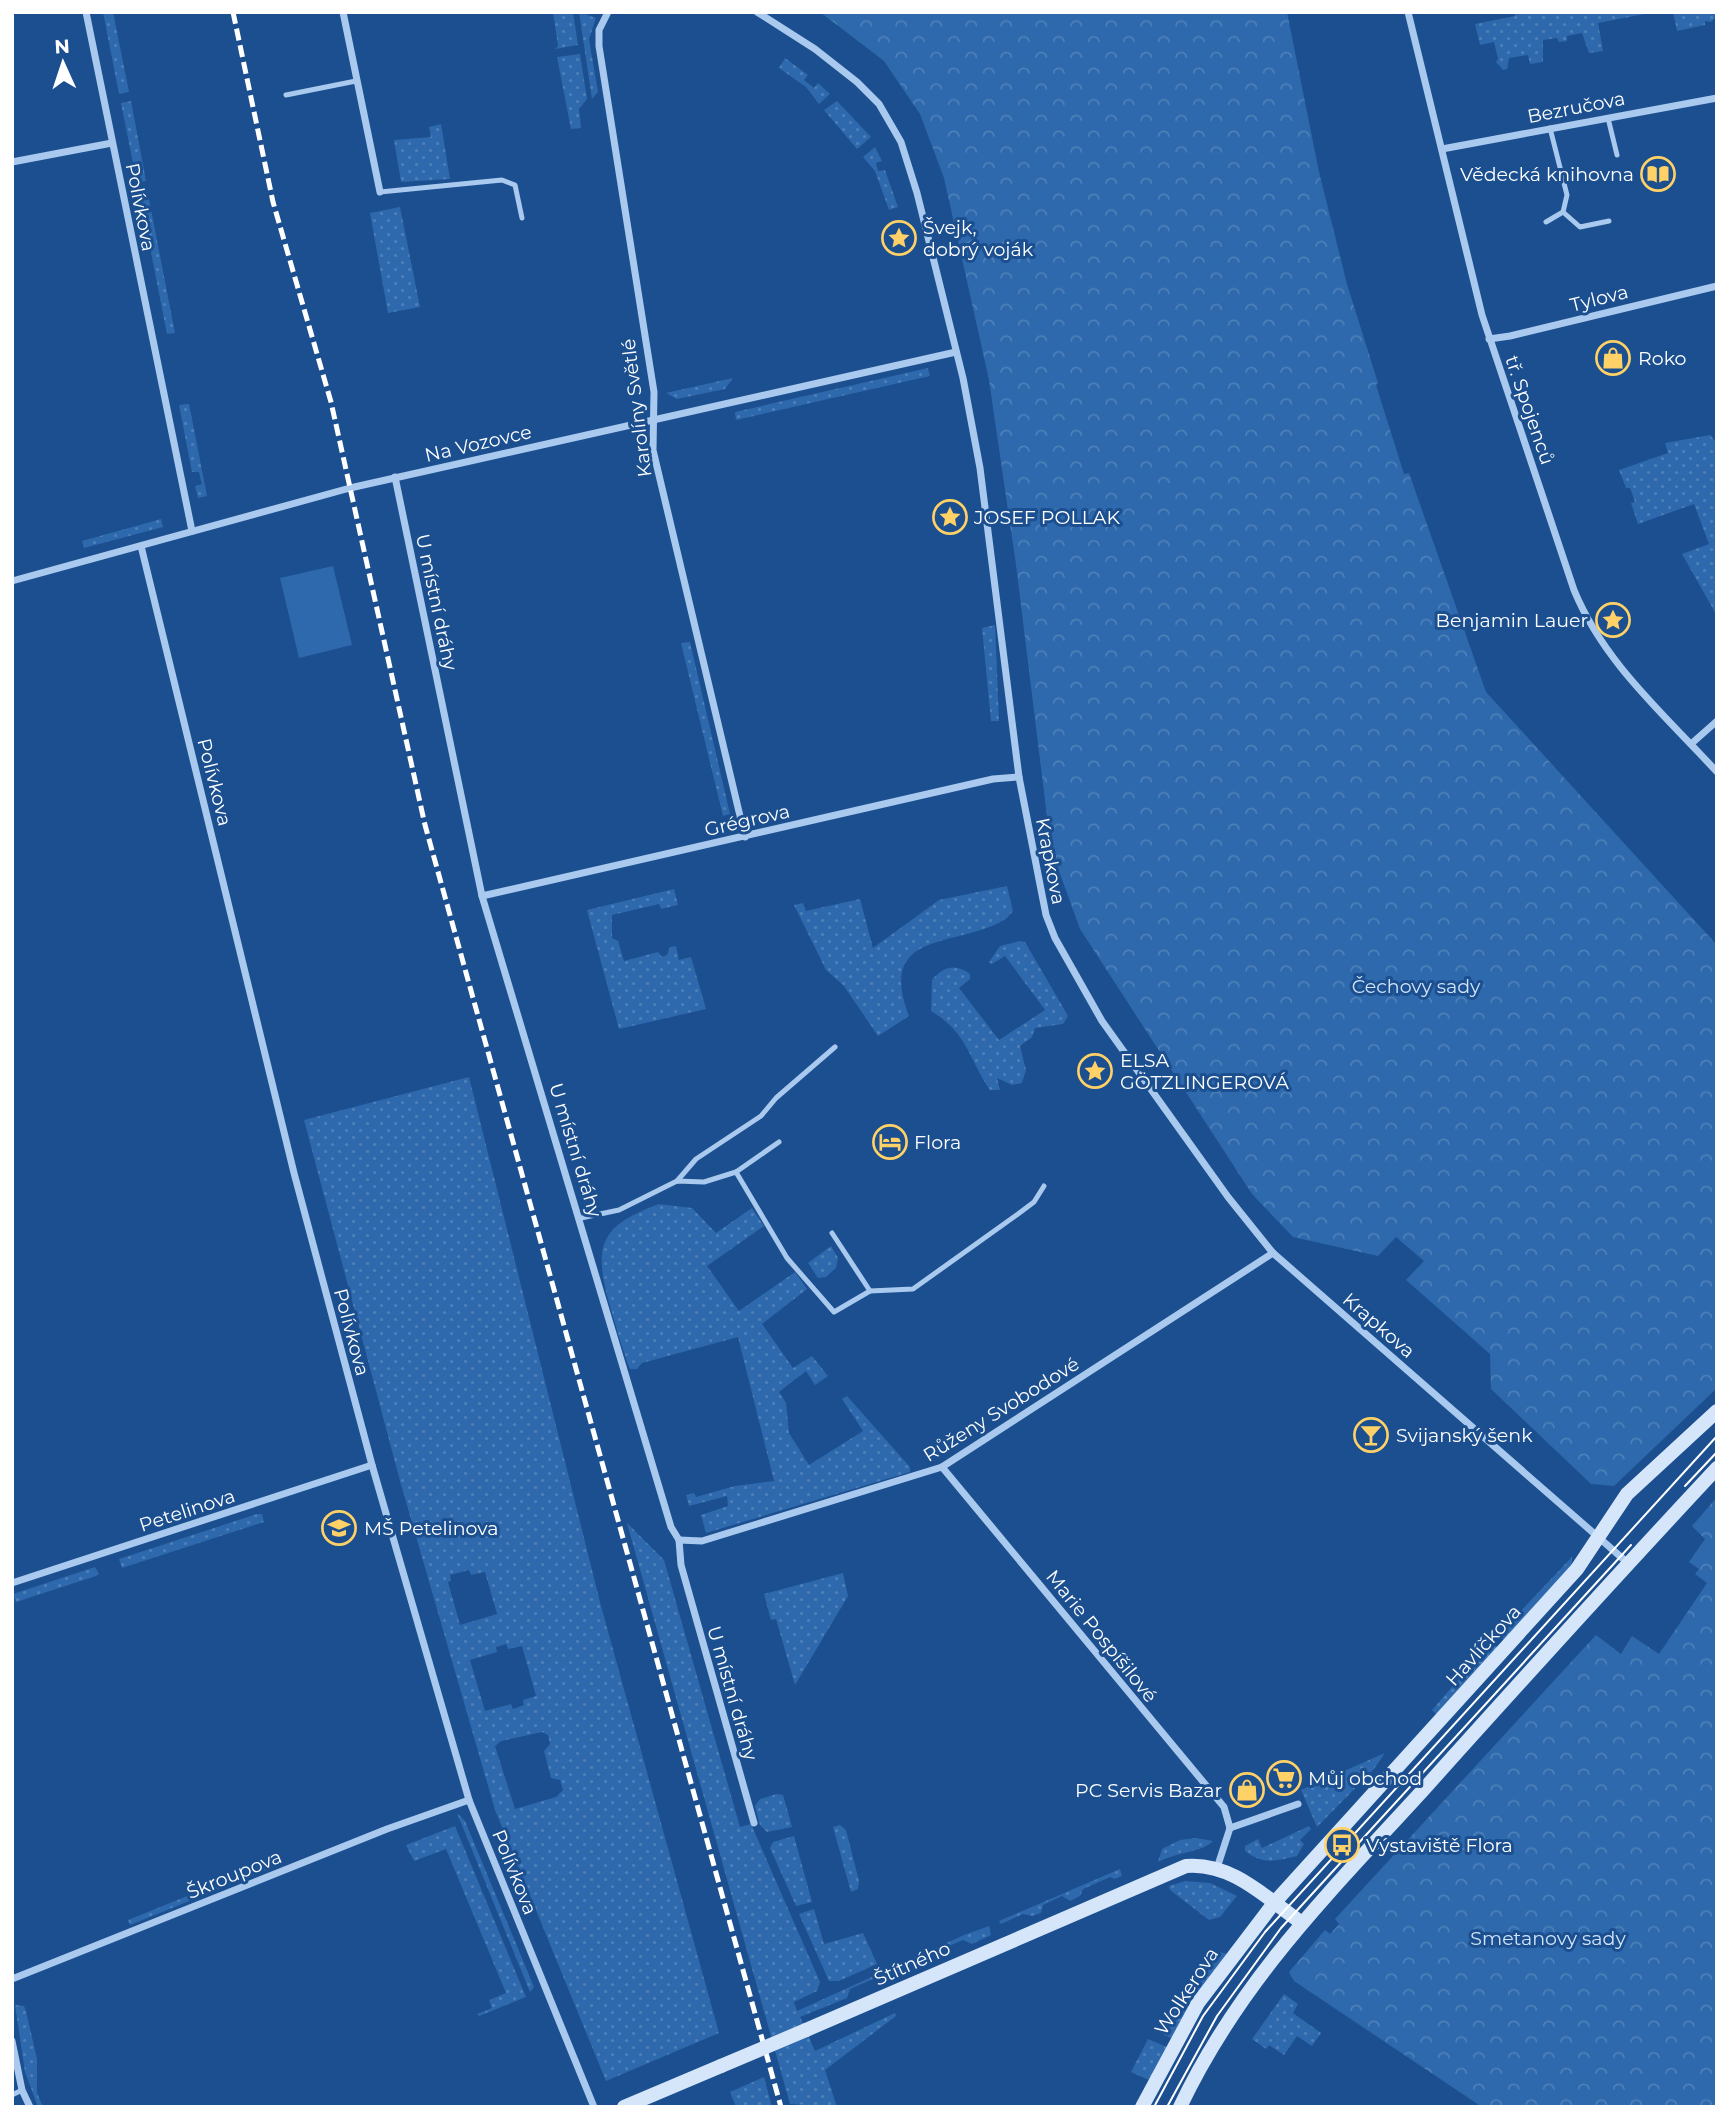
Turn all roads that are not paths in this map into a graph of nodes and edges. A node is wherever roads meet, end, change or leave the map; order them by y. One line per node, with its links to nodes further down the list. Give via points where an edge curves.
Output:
1 (86, 12): 11 (street, Polívkova)
2 (343, 12): 6 (street)
3 (757, 12): 22 (street, Krapkova, via 815,48 879,104 890,121 910,163)
4 (1408, 12): 12 (street, tř. Spojenců)
5 (605, 14): 23 (street, Karolíny Světlé, via 599,46 654,392)
6 (356, 81): 7 (lane); 15 (street)
7 (286, 95)
8 (1717, 98): 9 (street, Bezručova)
9 (1608, 117): 10 (street, Bezručova); 13 (lane)
10 (1550, 128): 12 (street, Bezručova); 16 (lane, via 1567,195)
11 (111, 143): 14 (street); 25 (street, Polívkova)
12 (1442, 149): 21 (street, tř. Spojenců)
13 (1617, 155)
14 (12, 162)
15 (380, 192): 17 (lane, via 502,180 515,185)
16 (1563, 212): 18 (lane, via 1580,227); 19 (lane)
17 (522, 218)
18 (1609, 221)
19 (1546, 222)
20 (1717, 286): 21 (street, Tylova)
21 (1489, 339): 29 (street, tř. Spojenců, via 1589,626 1614,661)
22 (956, 352): 23 (street, Na Vozovce); 31 (street, Krapkova, via 980,468)
23 (654, 419): 24 (street, Na Vozovce); 32 (street, Karolíny Světlé, via 656,463)
24 (395, 478): 25 (street, Na Vozovce); 33 (street, U místní dráhy)
25 (192, 531): 26 (street, Na Vozovce)
26 (141, 546): 27 (street, Na Vozovce); 44 (street, Polívkova, via 294,1173)
27 (12, 582)
28 (1717, 721): 29 (street)
29 (1691, 744): 30 (street, tř. Spojenců)
30 (1717, 772)
31 (1019, 776): 32 (street, Grégrova); 41 (street, Krapkova, via 1046,915 1055,938 1102,1021)
32 (745, 837): 33 (street, Grégrova)
33 (482, 896): 39 (street, U místní dráhy)
34 (835, 1047): 37 (lane, via 761,1116 696,1159)
35 (779, 1142): 36 (lane)
36 (736, 1172): 37 (lane, via 704,1182); 42 (lane, via 787,1258 834,1312)
37 (677, 1181): 39 (lane, via 619,1210)
38 (1045, 1186): 42 (lane, via 1034,1202 913,1289)
39 (580, 1218): 48 (street, U místní dráhy, via 671,1527)
40 (832, 1233): 42 (lane)
41 (1273, 1253): 45 (street, Růženy Svobodové); 47 (street, Krapkova)
42 (870, 1291)
43 (1717, 1411): 47 (street, Havlíčkova, via 1627,1494)
44 (372, 1465): 50 (street, Petelinova); 51 (street, Polívkova)
45 (942, 1467): 48 (street, Růženy Svobodové, via 702,1541); 54 (street, Marie Pospíšilové, via 1224,1807)
46 (1717, 1468): 49 (street)
47 (1597, 1535): 49 (street, Krapkova); 56 (street, Havlíčkova, via 1577,1569 1537,1615)
48 (679, 1540): 53 (street, U místní dráhy, via 681,1565)
49 (1629, 1564): 57 (street)
50 (12, 1583)
51 (469, 1800): 58 (street, Škroupova); 63 (street, Polívkova)
52 (1298, 1804): 54 (street)
53 (754, 1823)
54 (1230, 1828): 55 (street)
55 (1217, 1868): 56 (street, Štítného); 64 (street, Štítného, bridge, via 1196,1865 1168,1872)
56 (1274, 1903): 57 (street, Štítného); 65 (street, Wolkerova, via 1198,2003)
57 (1301, 1923): 66 (street, via 1241,2000)
58 (12, 1979)
59 (12, 2041): 60 (street)
60 (22, 2090): 61 (lane); 62 (street)
61 (12, 2095)
62 (30, 2107)
63 (594, 2107)
64 (624, 2107)
65 (1142, 2107)
66 (1180, 2107)

